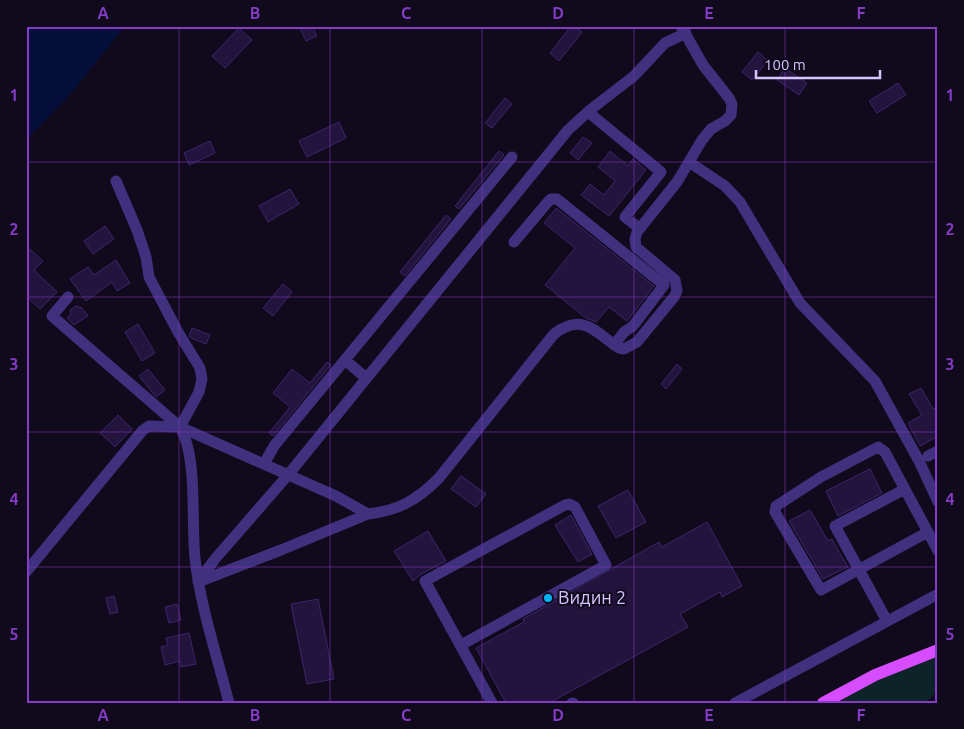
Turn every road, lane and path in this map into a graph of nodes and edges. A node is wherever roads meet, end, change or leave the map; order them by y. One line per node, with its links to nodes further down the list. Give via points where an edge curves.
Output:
1 (683, 30): 4 (street, via 703,65 729,98 733,110 731,116 711,129); 11 (street, via 665,43 634,76 568,130)
2 (593, 116): 6 (street, via 662,172 625,217)
3 (512, 157): 10 (street)
4 (689, 162): 6 (street, via 677,182); 16 (street, via 725,186 740,202 800,303 876,381)
5 (116, 181): 12 (street, via 137,230 149,277 200,368 199,392)
6 (639, 228): 9 (street, via 636,247 675,280 677,292 637,342 624,350)
7 (514, 242): 9 (street, via 547,203 557,200 664,286)
8 (68, 297): 12 (street, via 52,316)
9 (614, 345): 17 (street, via 585,324 562,328 439,478 406,504 387,512)
10 (345, 360): 11 (street); 13 (street, via 274,446)
11 (366, 378): 14 (street)
12 (180, 427): 13 (street); 21 (street, via 150,426 143,430); 22 (street, via 186,436 189,453)
13 (264, 464): 14 (street)
14 (288, 475): 17 (street); 22 (street)
15 (905, 489): 18 (street); 20 (street, via 835,526); 20 (street, via 885,452 878,447 821,477 776,506 775,512 821,590)
16 (938, 502)
17 (368, 514): 22 (street)
18 (928, 532): 19 (street); 20 (street)
19 (938, 551)
20 (859, 570): 24 (street)
21 (26, 572)
22 (198, 582): 27 (street)
23 (938, 594): 24 (street)
24 (887, 621): 29 (street)
25 (460, 645): 25 (street, via 426,581 565,505 575,506 606,565); 28 (street)
26 (938, 650): 30 (main road, via 875,675)
27 (228, 703)
28 (492, 703)
29 (735, 703)
30 (823, 703)

